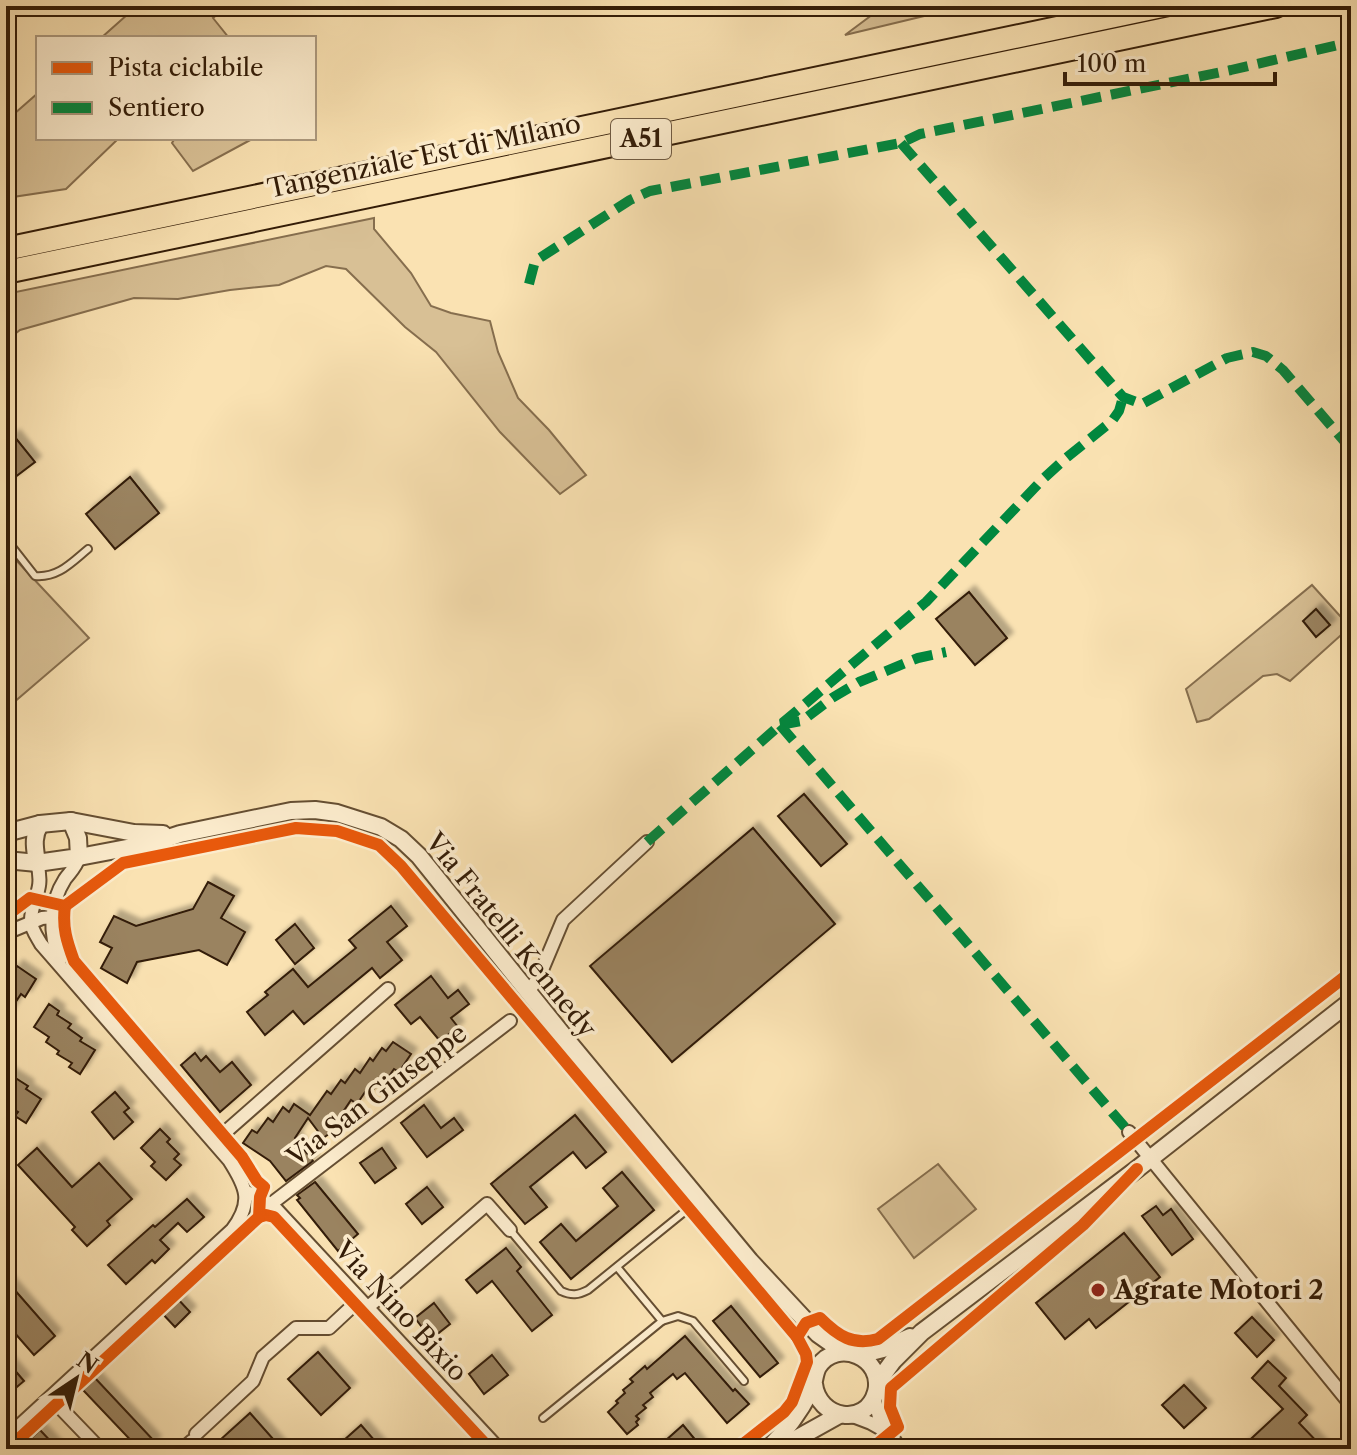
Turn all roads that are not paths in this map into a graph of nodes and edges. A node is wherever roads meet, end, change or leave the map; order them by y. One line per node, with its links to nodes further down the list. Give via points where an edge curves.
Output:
1 (1162, 6): 3 (highway, Tangenziale Est di Milano / A51)
2 (1276, 6): 4 (highway, Tangenziale Est di Milano / A51)
3 (6, 249)
4 (6, 272)
5 (6, 539): 6 (lane, via 35,576 54,575)
6 (88, 549)
7 (55, 822): 8 (street); 9 (street, Via Fratelli Kennedy); 11 (street, via 78,838); 13 (street, via 35,833)
8 (6, 833)
9 (180, 834): 11 (street, Via Fratelli Kennedy); 19 (street, Via Fratelli Kennedy, via 315,810 381,827 419,856)
10 (647, 842): 19 (street, via 563,920)
11 (79, 857): 13 (street, Via Fratelli Kennedy); 14 (street, via 60,889)
12 (6, 860): 13 (street, Via Fratelli Kennedy)
13 (37, 863): 15 (street, via 40,887)
14 (53, 917): 15 (street); 17 (street, via 53,941)
15 (31, 922): 16 (street); 17 (street, via 41,944)
16 (6, 933)
17 (70, 977): 23 (street)
18 (388, 989): 23 (street)
19 (528, 992): 26 (street, Via Fratelli Kennedy)
20 (1351, 1001): 24 (street)
21 (510, 1021): 27 (street, Via San Giuseppe)
22 (1129, 1132): 24 (street)
23 (214, 1142): 25 (street, via 238,1174)
24 (1150, 1158): 33 (street); 39 (street)
25 (246, 1198): 27 (street, Via Nino Bixio, via 260,1197); 38 (street, via 232,1230)
26 (699, 1200): 29 (lane); 32 (street, Via Fratelli Kennedy)
27 (271, 1204): 30 (street, Via Nino Bixio)
28 (510, 1230): 29 (lane, via 569,1295 588,1290); 30 (street, Via Nino Bixio, via 487,1204)
29 (617, 1267): 31 (lane)
30 (363, 1304): 44 (street, Via Nino Bixio, via 329,1328 296,1328 263,1357 253,1381); 46 (street, Via Nino Bixio)
31 (662, 1321): 36 (lane, via 678,1316 693,1321); 41 (lane)
32 (806, 1323): 34 (street, Via Fratelli Kennedy); 35 (street, Via Fratelli Kennedy, via 817,1352)
33 (922, 1332): 34 (street, via 883,1349); 37 (street, via 889,1365)
34 (853, 1354): 35 (street, via 828,1357); 37 (street, via 872,1367)
35 (815, 1378): 40 (street, via 822,1405); 47 (street, via 796,1416)
36 (744, 1381)
37 (875, 1390): 40 (street, via 864,1409); 42 (street, via 879,1417)
38 (51, 1398): 43 (street); 45 (street)
39 (1351, 1405)
40 (845, 1415): 42 (street); 48 (street)
41 (543, 1418)
42 (889, 1434): 49 (street)
43 (6, 1438)
44 (190, 1441)
45 (100, 1449)
46 (499, 1449)
47 (768, 1449)
48 (778, 1449)
49 (900, 1449)

